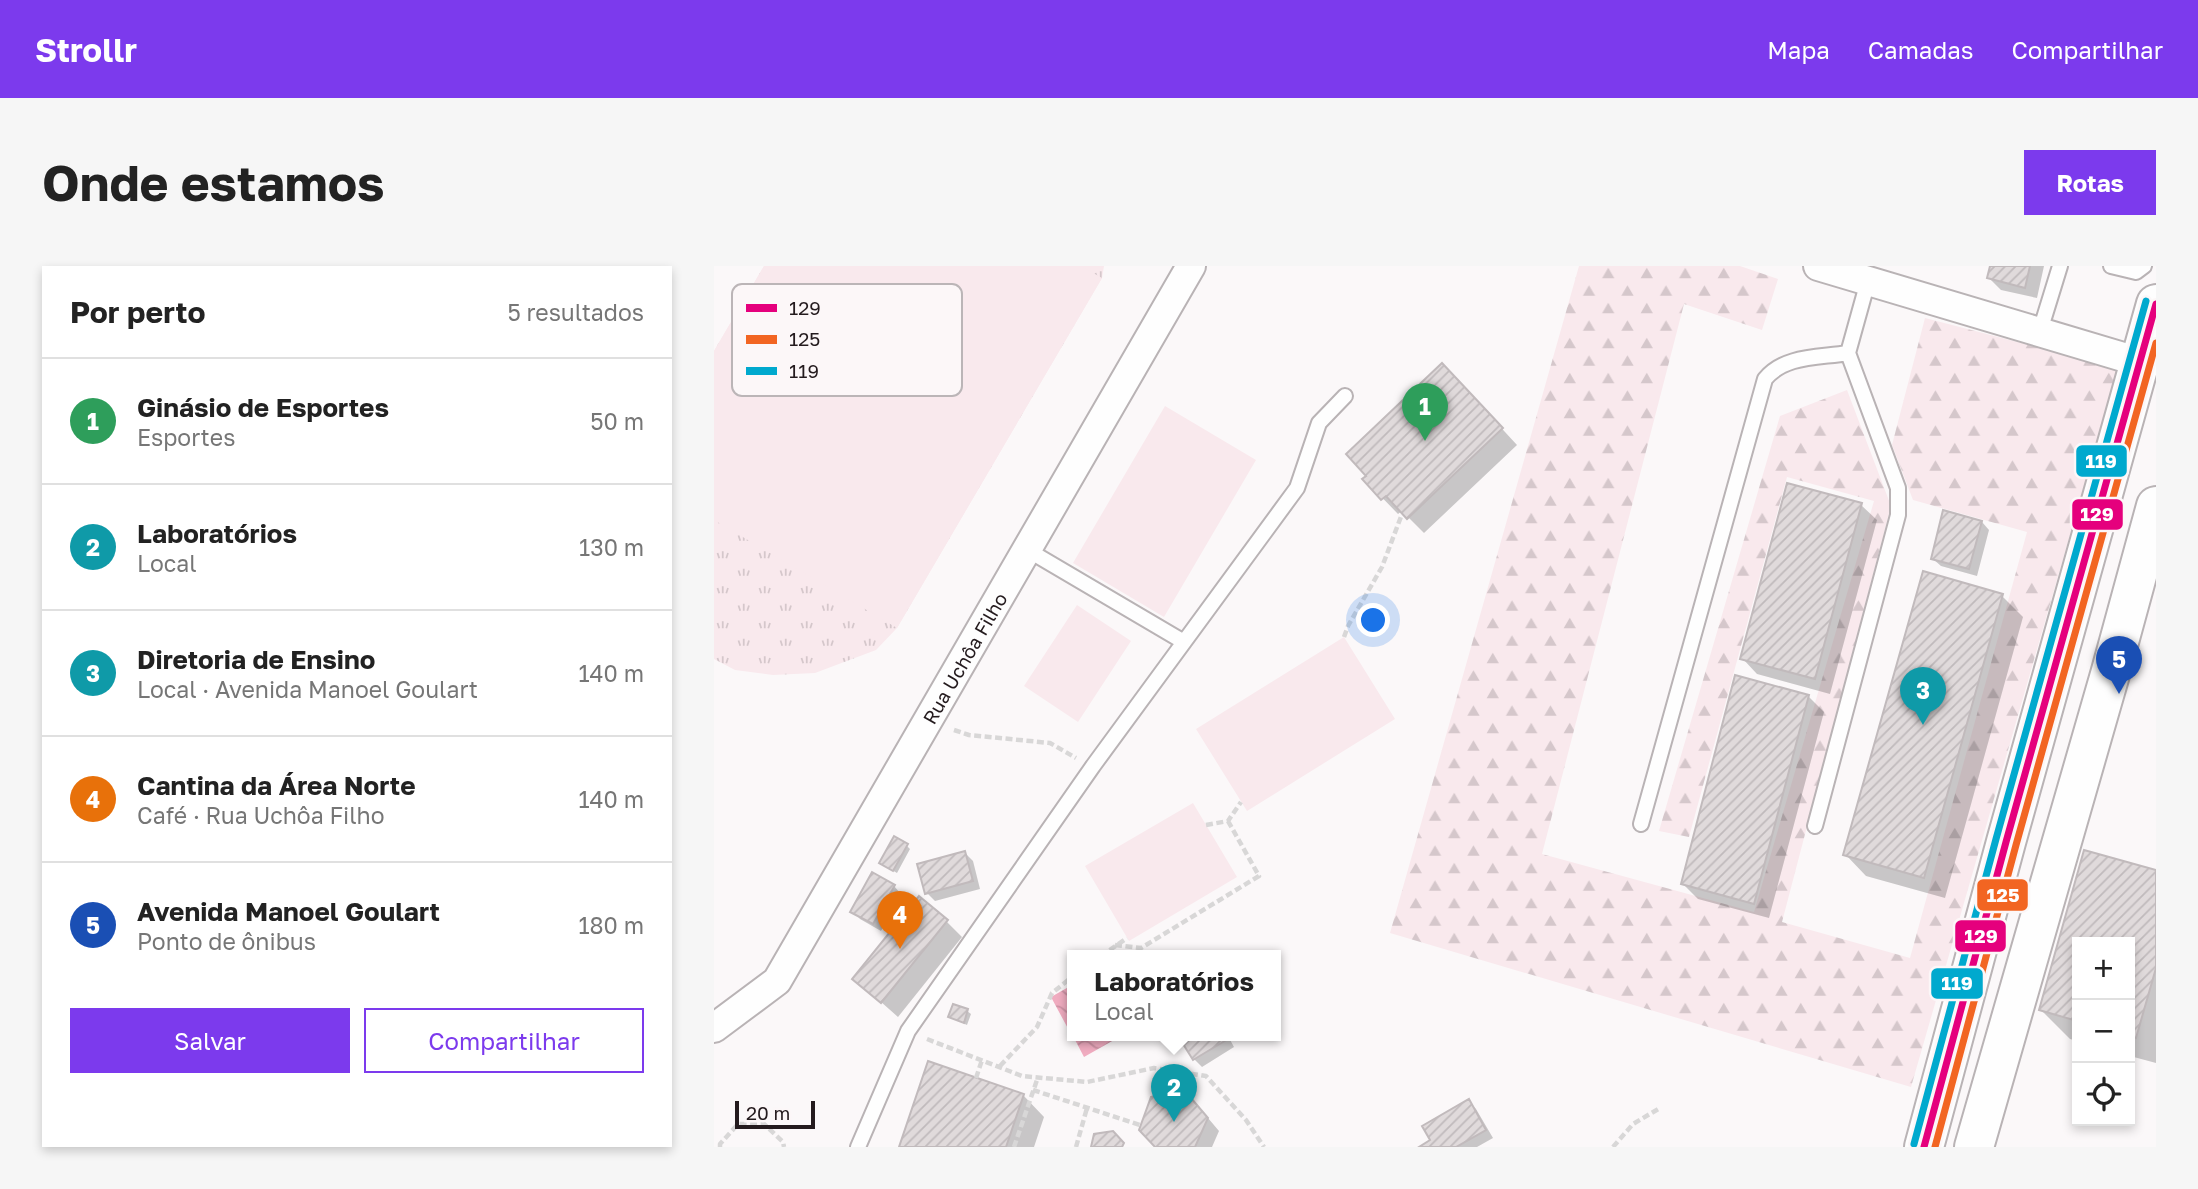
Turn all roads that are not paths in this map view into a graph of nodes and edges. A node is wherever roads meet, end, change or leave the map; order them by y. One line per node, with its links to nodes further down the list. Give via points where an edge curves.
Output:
1 (1191, 266): 13 (street, Rua Uchôa Filho)
2 (1818, 266): 6 (street)
3 (2060, 266): 8 (lane)
4 (2111, 266): 5 (lane, via 2136,272)
5 (2144, 266)
6 (1868, 281): 8 (street); 9 (lane)
7 (2156, 304): 10 (main road)
8 (2040, 331): 10 (street)
9 (1848, 354): 15 (lane, via 1787,362 1765,379); 16 (lane, via 1900,501)
10 (2140, 362): 19 (main road)
11 (1345, 396): 14 (lane, via 1319,423 1297,488)
12 (2156, 506): 20 (main road)
13 (1026, 549): 14 (lane); 17 (street, Rua Uchôa Filho, via 777,981)
14 (1184, 642): 18 (lane, via 908,1031)
15 (1642, 824)
16 (1815, 825)
17 (714, 1028)
18 (858, 1147)
19 (1924, 1147)
20 (1974, 1147)

